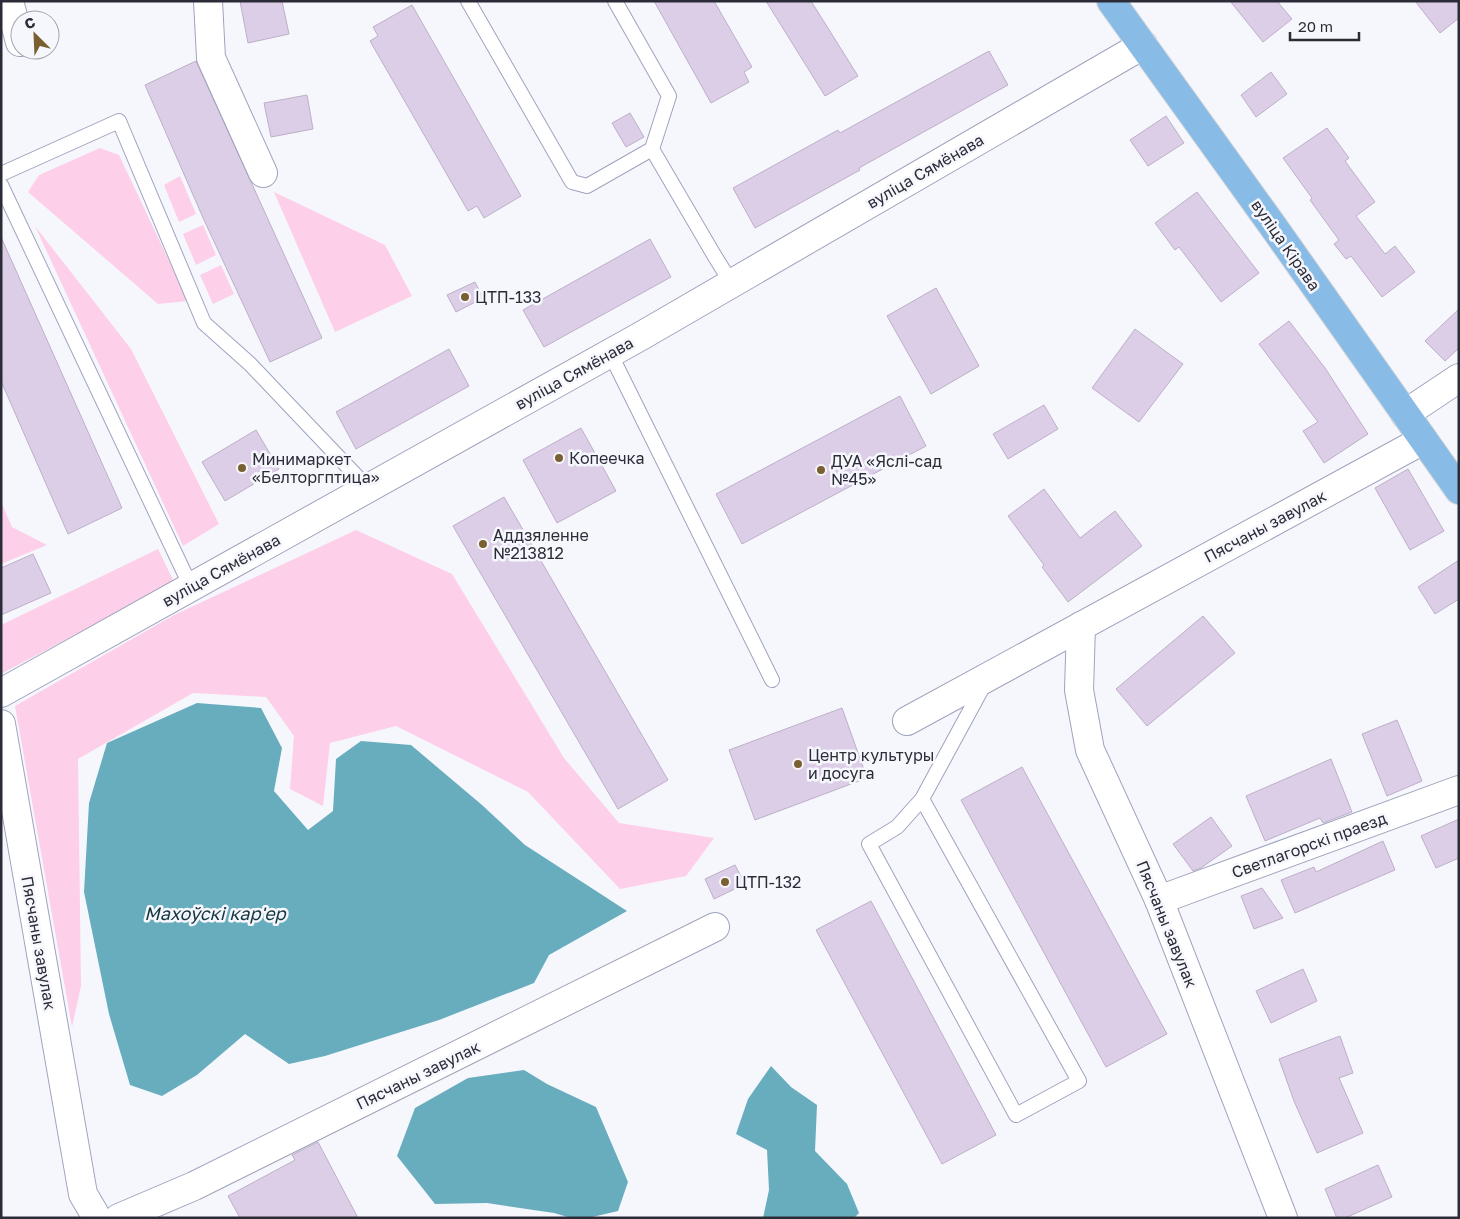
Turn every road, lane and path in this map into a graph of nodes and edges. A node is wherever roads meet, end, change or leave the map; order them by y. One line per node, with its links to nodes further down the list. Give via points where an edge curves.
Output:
1 (208, 1): 8 (street, via 211,58)
2 (468, 1): 6 (lane, via 572,182 587,186)
3 (615, 1): 6 (lane, via 668,96)
4 (1111, 1): 5 (main road, вуліца Кірава)
5 (1143, 45): 10 (street, вуліца Сямёнава); 13 (main road, вуліца Кірава)
6 (652, 149): 10 (lane)
7 (1, 174): 15 (lane, via 120,122 204,323 250,364)
8 (263, 174)
9 (1, 185): 17 (lane)
10 (732, 284): 11 (street, вуліца Сямёнава)
11 (610, 353): 15 (street, вуліца Сямёнава); 20 (lane)
12 (1459, 378): 13 (street)
13 (1405, 414): 14 (main road, вуліца Кірава)
14 (1423, 440): 16 (main road, вуліца Кірава); 18 (street, Пясчаны завулак)
15 (368, 488): 17 (street, вуліца Сямёнава)
16 (1459, 490)
17 (190, 587): 21 (street, вуліца Сямёнава)
18 (1081, 626): 19 (street, Пясчаны завулак); 26 (street, Пясчаны завулак, via 1079,690 1090,750)
19 (989, 676): 22 (street, Пясчаны завулак); 25 (lane)
20 (772, 680)
21 (1, 693)
22 (907, 721)
23 (1, 724): 28 (street, Пясчаны завулак, via 83,1194)
24 (1459, 790): 26 (street, Светлагорскі праезд)
25 (922, 800): 25 (lane, via 1079,1081 1016,1115 869,844 897,827)
26 (1159, 900): 30 (street, Пясчаны завулак)
27 (715, 927): 29 (street, Пясчаны завулак, via 194,1186)
28 (97, 1218)
29 (119, 1218)
30 (1284, 1218)

